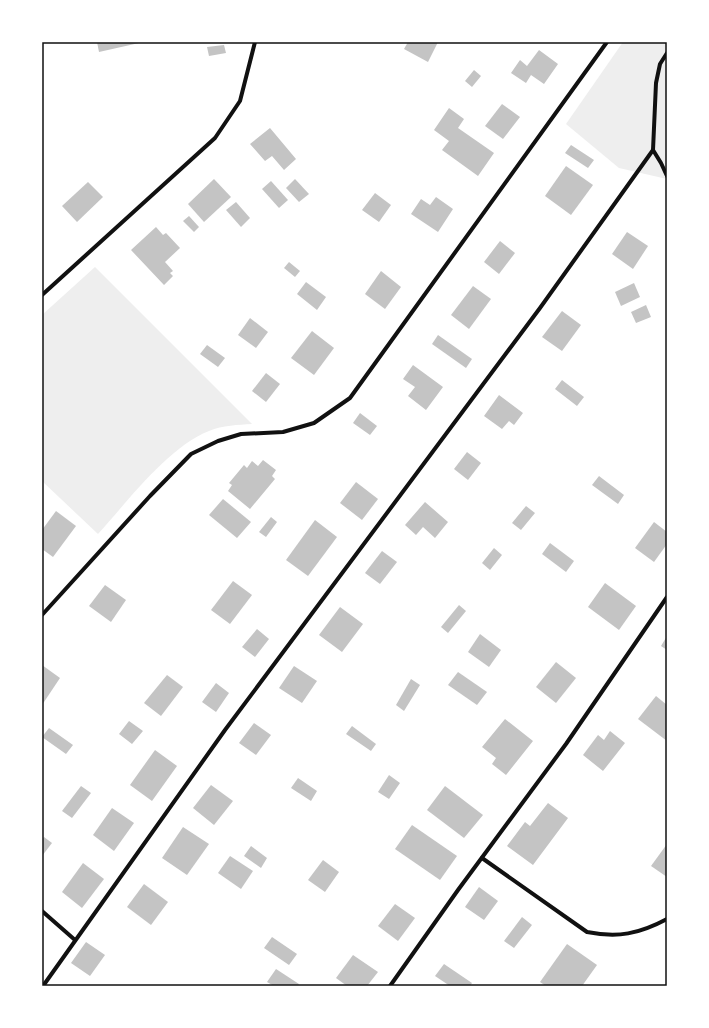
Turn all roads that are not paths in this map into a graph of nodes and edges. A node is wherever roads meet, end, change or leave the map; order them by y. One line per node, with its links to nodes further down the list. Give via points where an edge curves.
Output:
1 (255, 42): 6 (street, via 240,101 215,138)
2 (607, 42): 8 (street, via 350,398 314,423 283,432 241,434 218,441 191,454)
3 (667, 53): 4 (street, via 660,64 656,83)
4 (653, 150): 5 (street); 12 (street, via 540,308 225,730)
5 (667, 176)
6 (42, 296)
7 (667, 597): 9 (street, via 566,744)
8 (42, 615)
9 (482, 858): 11 (street, via 587,932 608,936 629,934); 14 (street)
10 (42, 911): 12 (street)
11 (667, 919)
12 (75, 940): 13 (street)
13 (43, 986)
14 (390, 986)

